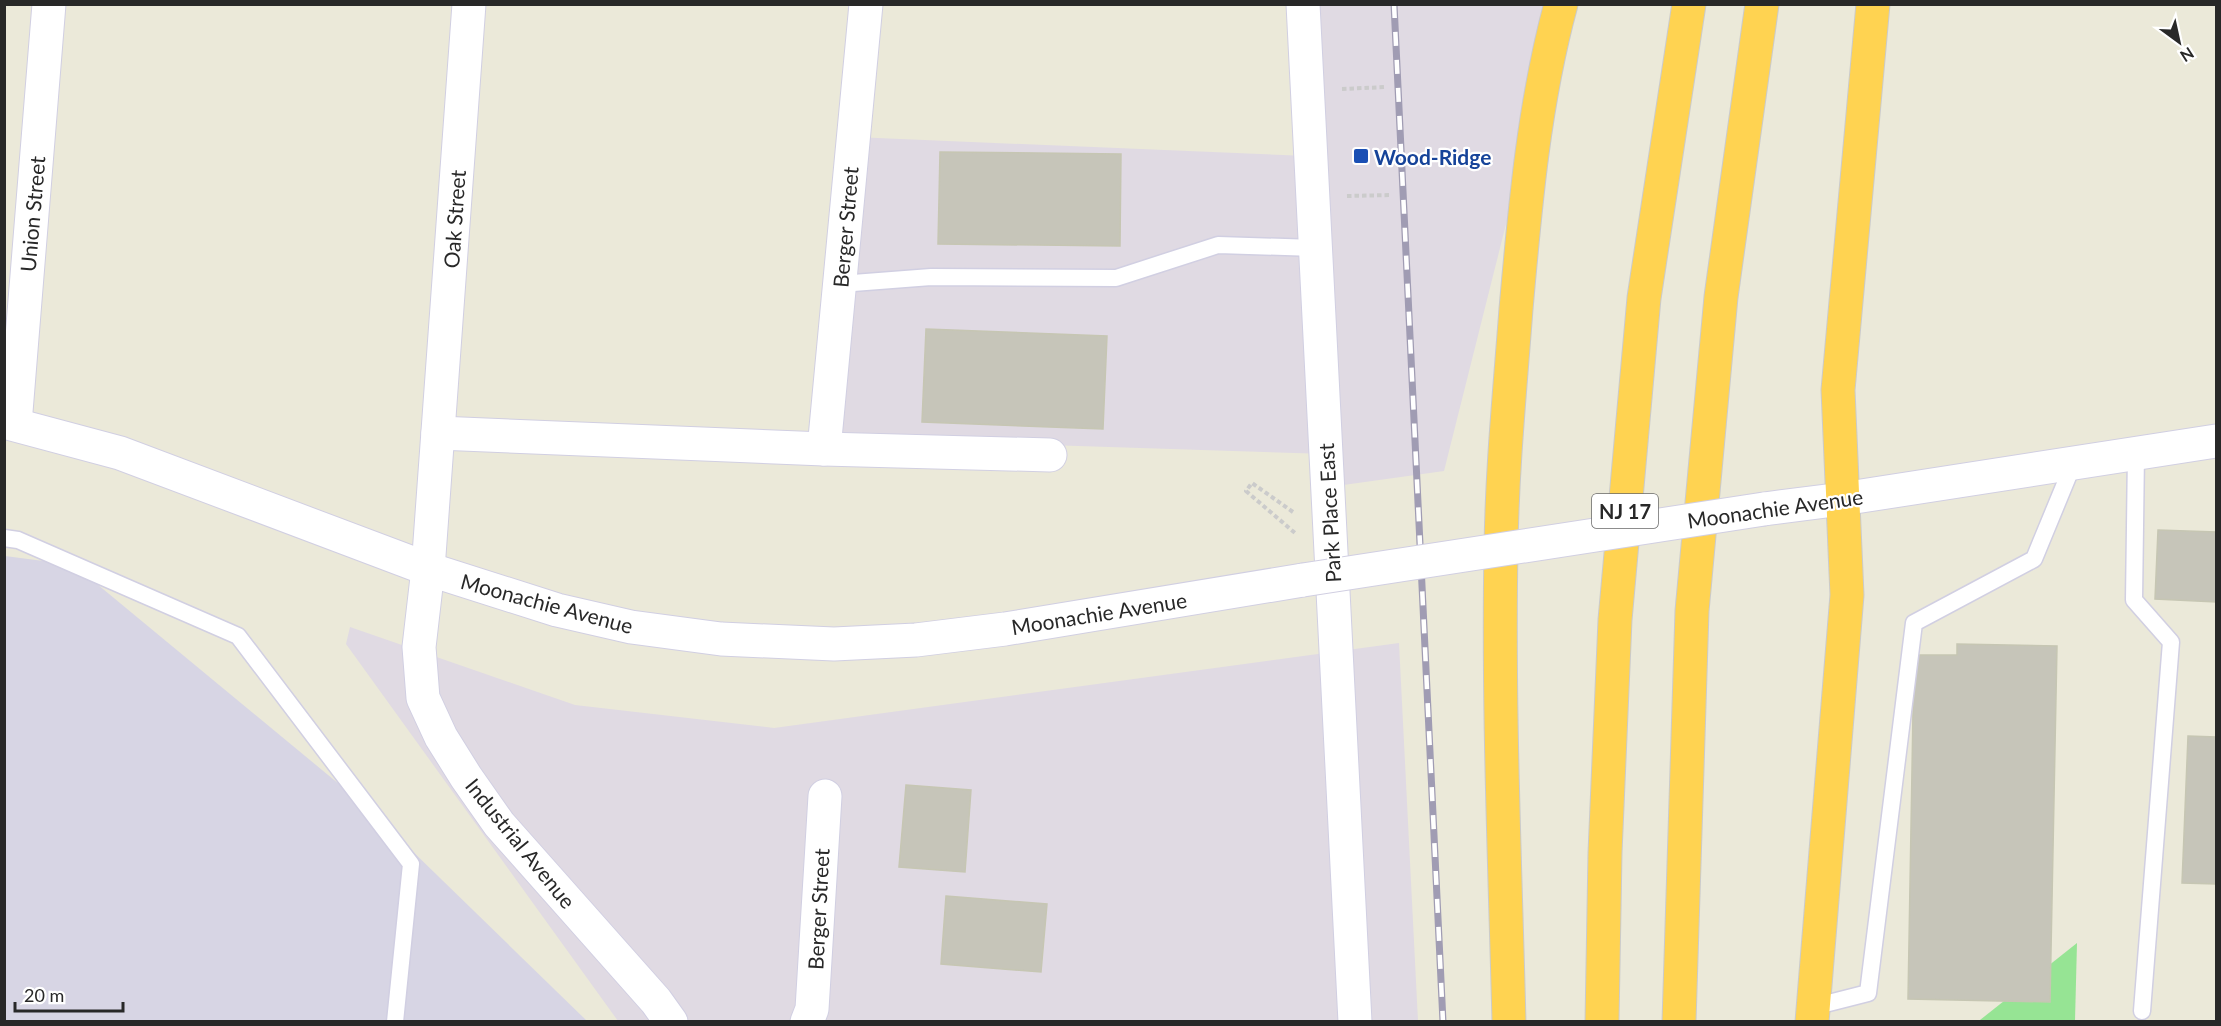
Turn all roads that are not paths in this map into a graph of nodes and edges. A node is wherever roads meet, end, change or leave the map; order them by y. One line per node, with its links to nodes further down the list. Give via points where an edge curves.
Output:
1 (49, 4): 11 (street, Union Street)
2 (469, 4): 12 (street, Oak Street)
3 (866, 4): 10 (street, Berger Street)
4 (1303, 4): 9 (street, Park Place East)
5 (1689, 4): 30 (highway, NJ 17, via 1644,298 1615,620)
6 (1762, 4): 31 (highway, via 1721,297 1692,611)
7 (1873, 4): 18 (highway, via 1838,390)
8 (1557, 18): 20 (highway, via 1539,107 1522,247 1504,459)
9 (1315, 249): 10 (lane, via 1218,245 1116,278 932,277); 28 (street, Park Place East)
10 (840, 284): 14 (street, Berger Street)
11 (10, 423): 21 (street, Moonachie Avenue, via 120,453)
12 (438, 433): 14 (street); 21 (street, Oak Street)
13 (2217, 441): 15 (street, Moonachie Avenue)
14 (824, 449): 16 (street)
15 (2136, 453): 17 (street, Moonachie Avenue); 23 (lane, via 2134,600 2171,642)
16 (1050, 455)
17 (2074, 462): 18 (street, Moonachie Avenue); 24 (lane, via 2034,560 1914,623 1868,993)
18 (1842, 499): 20 (street, Moonachie Avenue, bridge); 24 (highway, via 1847,596)
19 (4, 538): 25 (lane, via 18,540 238,636 411,864)
20 (1501, 550): 21 (street, Moonachie Avenue, bridge, via 1005,628 916,640 834,644 721,639 631,627 556,610); 29 (highway)
21 (428, 569): 26 (street, Industrial Avenue, via 419,647 423,698 441,737 500,824)
22 (825, 796): 27 (street, Berger Street, via 812,1009)
23 (2142, 1011)
24 (1812, 1014)
25 (395, 1022)
26 (671, 1022)
27 (807, 1022)
28 (1355, 1022)
29 (1509, 1022)
30 (1602, 1022)
31 (1679, 1022)

